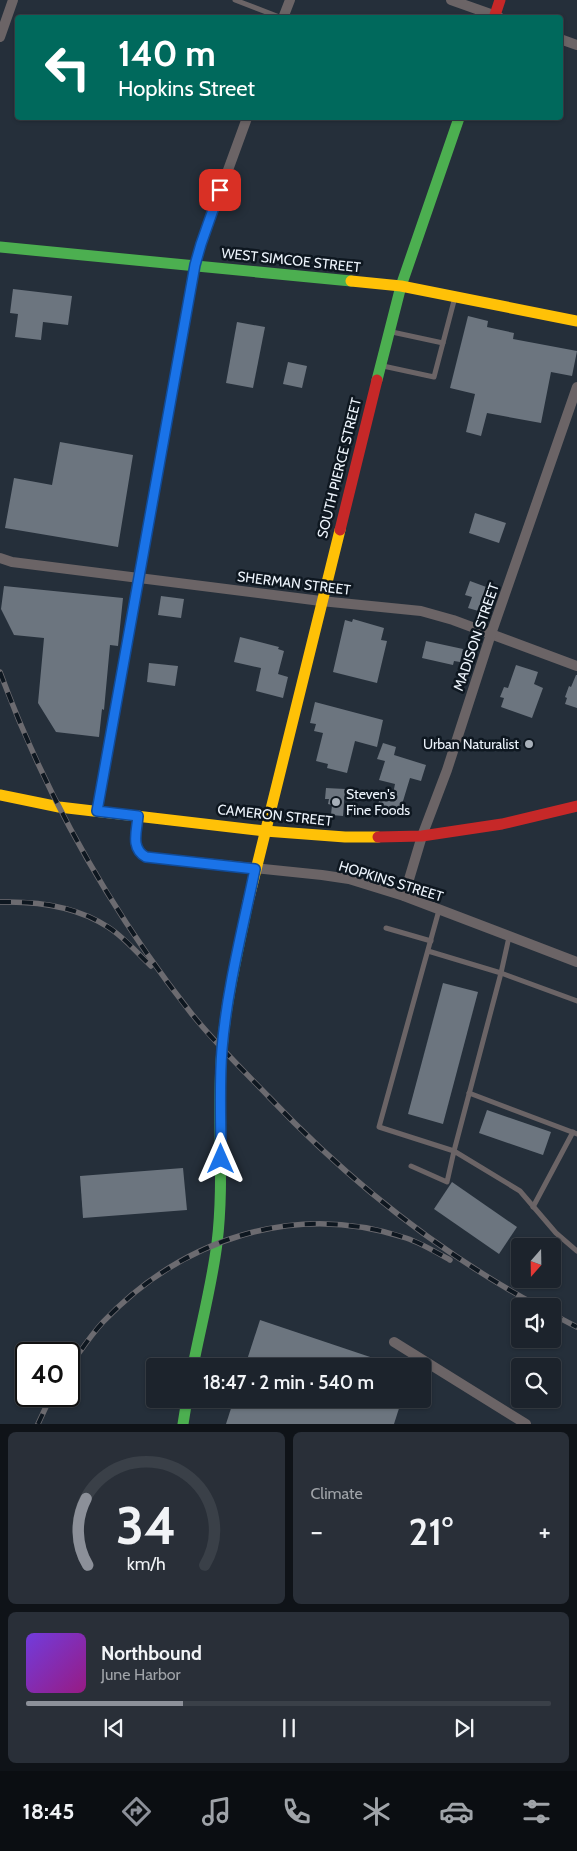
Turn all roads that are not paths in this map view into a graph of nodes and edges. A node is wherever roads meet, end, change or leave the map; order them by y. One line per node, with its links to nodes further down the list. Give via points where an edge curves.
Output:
1 (13, 0): 10 (street)
2 (235, 0): 6 (lane)
3 (290, 0): 7 (street)
4 (450, 0): 8 (street)
5 (500, 0): 9 (street)
6 (275, 15)
7 (284, 15)
8 (491, 15)
9 (496, 15)
10 (0, 37)
11 (563, 40): 12 (street)
12 (577, 45)
13 (246, 120): 16 (street)
14 (458, 120): 17 (street, SOUTH PIERCE STREET)
15 (0, 247): 16 (street, WEST SIMCOE STREET)
16 (195, 265): 17 (street, WEST SIMCOE STREET); 25 (street)
17 (401, 286): 18 (street, WEST SIMCOE STREET); 20 (street, SOUTH PIERCE STREET)
18 (455, 297): 19 (street, WEST SIMCOE STREET); 21 (lane)
19 (577, 321)
20 (389, 331): 21 (lane); 22 (street, SOUTH PIERCE STREET)
21 (443, 344): 22 (lane, via 434,377)
22 (381, 365): 26 (street, SOUTH PIERCE STREET)
23 (577, 387): 27 (street, MADISON STREET)
24 (0, 558): 25 (street, SHERMAN STREET)
25 (139, 579): 26 (street, SHERMAN STREET); 31 (street)
26 (321, 601): 27 (street, SHERMAN STREET, via 421,612); 33 (street, SOUTH PIERCE STREET)
27 (492, 634): 28 (street, SHERMAN STREET); 34 (street, MADISON STREET)
28 (577, 666)
29 (0, 796): 31 (street, CAMERON STREET)
30 (577, 806): 34 (street, CAMERON STREET, via 502,824)
31 (97, 811): 32 (street, CAMERON STREET)
32 (138, 816): 33 (street, CAMERON STREET); 35 (street, HOPKINS STREET, via 135,844 146,857)
33 (265, 831): 34 (street, CAMERON STREET, via 345,837); 35 (street, SOUTH PIERCE STREET)
34 (422, 836): 36 (street, MADISON STREET)
35 (255, 869): 36 (street, HOPKINS STREET, via 349,879); 52 (street, SOUTH PIERCE STREET, via 222,1048 221,1189 217,1243)
36 (404, 896): 37 (street, HOPKINS STREET)
37 (439, 910): 39 (street, HOPKINS STREET); 40 (lane)
38 (386, 928): 40 (lane)
39 (509, 937): 42 (street, HOPKINS STREET); 43 (lane)
40 (430, 941): 41 (lane)
41 (428, 951): 43 (lane); 47 (lane, via 380,1127)
42 (577, 962)
43 (501, 973): 44 (lane); 45 (lane)
44 (577, 1001)
45 (469, 1093): 46 (lane); 47 (lane)
46 (575, 1133): 49 (lane)
47 (454, 1151): 48 (lane, via 448,1182); 49 (lane, via 520,1191)
48 (412, 1166)
49 (533, 1207): 50 (lane)
50 (577, 1251)
51 (394, 1342): 55 (street)
52 (195, 1358)
53 (186, 1408): 54 (street)
54 (183, 1424)
55 (526, 1424)

